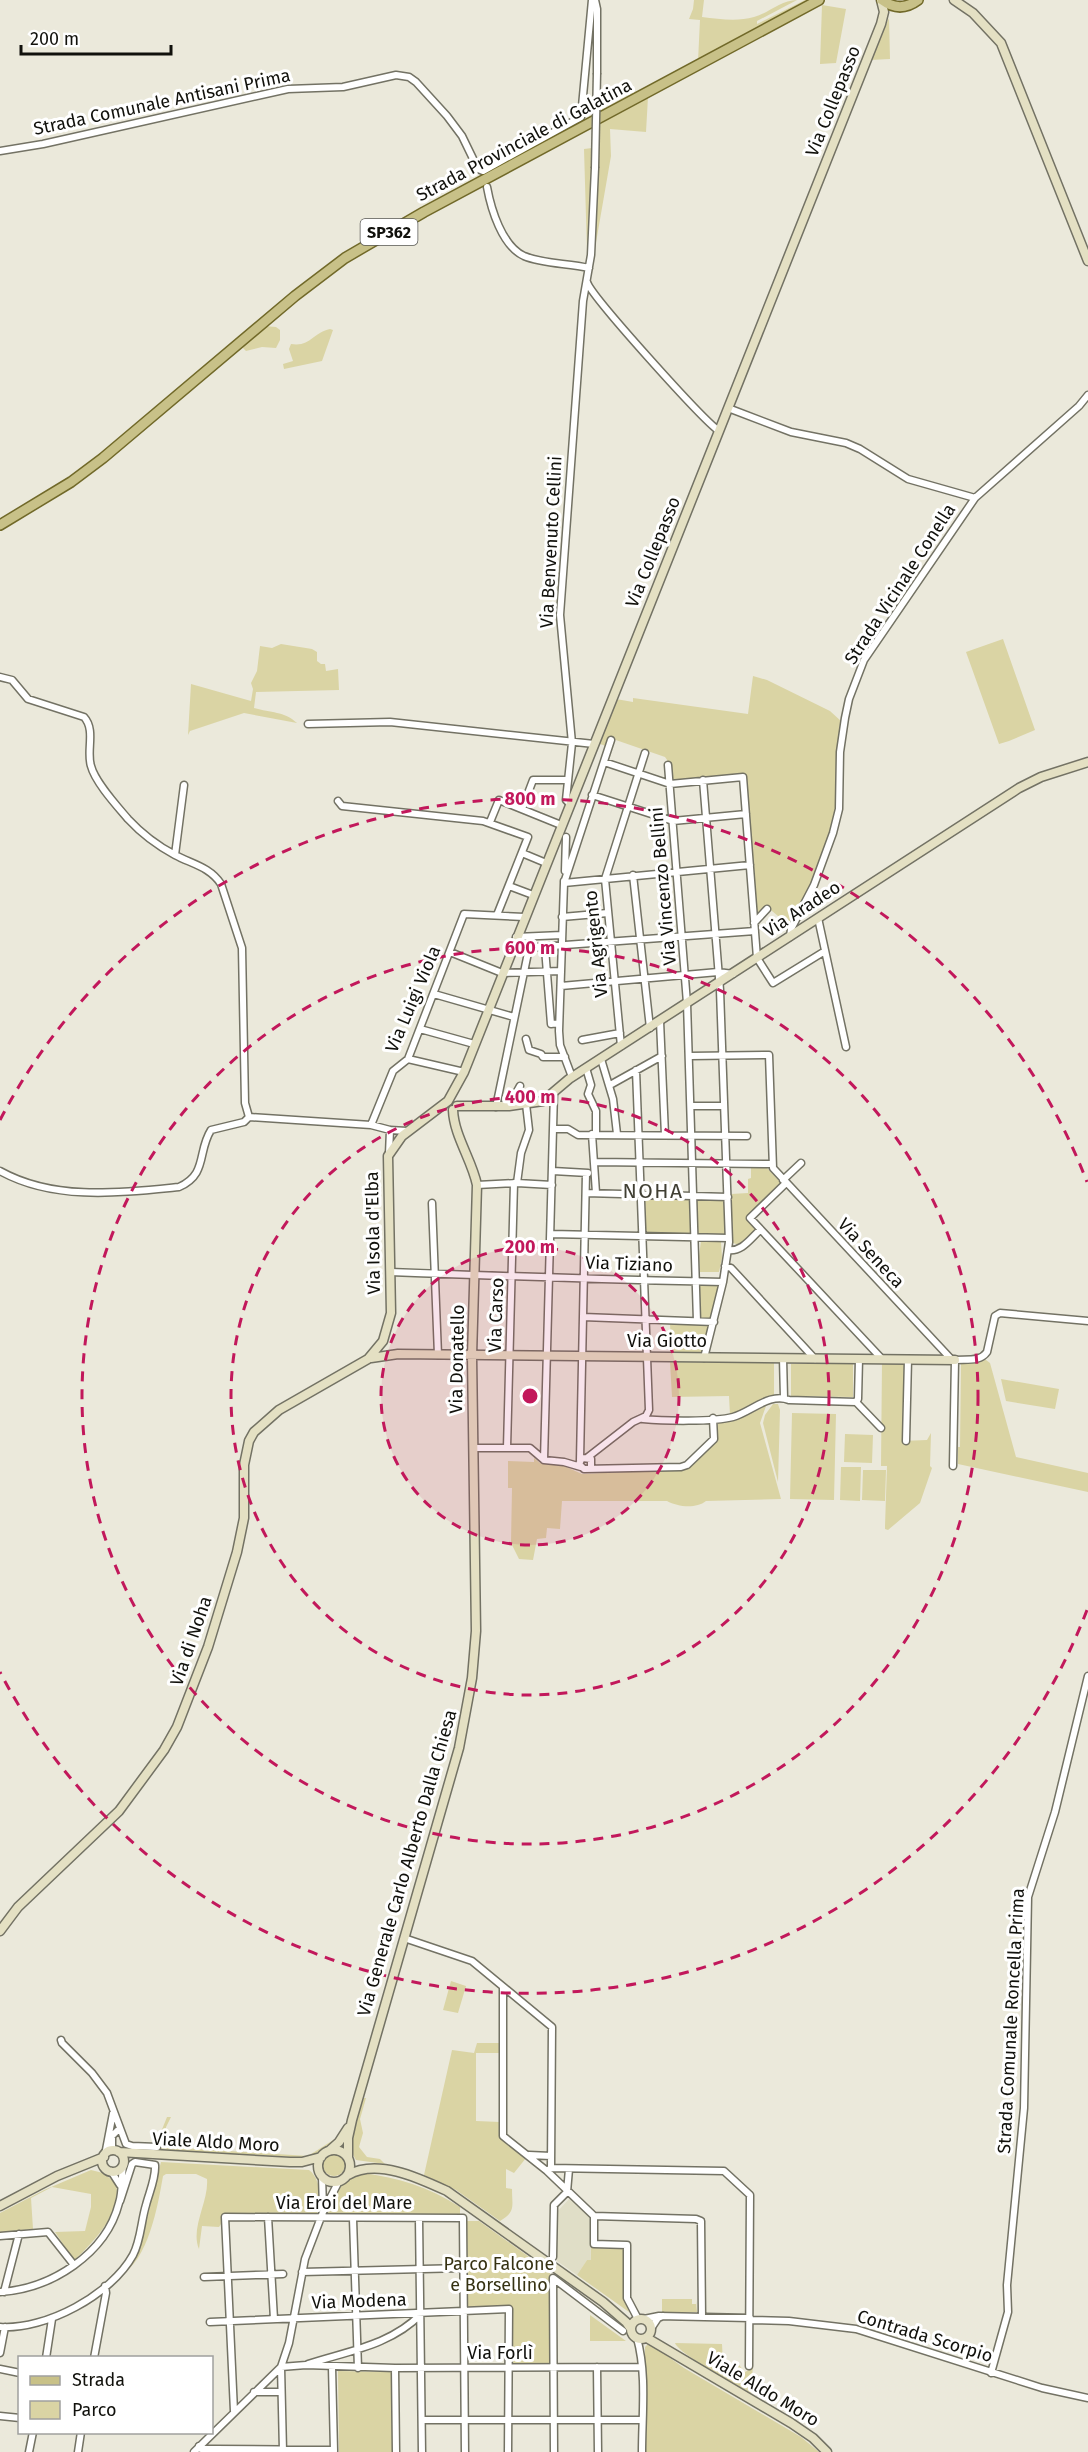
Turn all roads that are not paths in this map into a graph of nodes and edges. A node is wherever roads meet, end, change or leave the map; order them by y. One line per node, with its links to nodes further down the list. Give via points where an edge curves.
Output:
1 (593, 0): 8 (street, Strada Comunale Antisani Prima, via 581,117 483,171 478,169 447,116 416,82 396,75 343,87 288,89); 11 (street, Via Benvenuto Cellini, bridge, via 597,9 597,73)
2 (819, 0): 17 (main road, Strada Provinciale di Galatina / SP362, via 345,258 103,458)
3 (881, 0): 6 (main road); 7 (street, Via Collepasso)
4 (918, 1): 6 (main road)
5 (954, 1): 10 (street, via 985,24 1001,44)
6 (903, 7): 7 (street)
7 (881, 24): 14 (street, Via Collepasso)
8 (0, 151)
9 (487, 188): 11 (street, via 493,214 517,251 529,257)
10 (1088, 261)
11 (589, 268): 12 (street, Via Benvenuto Cellini)
12 (587, 279): 15 (street, via 591,291 614,318); 21 (street, Via Benvenuto Cellini, via 560,615)
13 (1088, 395): 16 (street, Strada Vicinale Conella)
14 (728, 408): 15 (street, Via Collepasso); 16 (street, via 791,432 854,446 908,479)
15 (719, 431): 22 (street, Via Collepasso)
16 (975, 498): 67 (street, Strada Vicinale Conella, via 861,666 844,718 839,809 833,833)
17 (0, 525)
18 (0, 677): 45 (street, via 12,680 28,699 87,720 91,768 97,778 135,826)
19 (308, 724): 21 (street, via 390,722)
20 (611, 740): 24 (street)
21 (572, 743): 22 (street); 28 (street, Via Benvenuto Cellini)
22 (594, 744): 34 (street, Via Collepasso)
23 (645, 753): 27 (street, Via Agrigento)
24 (604, 762): 27 (street); 32 (street)
25 (1088, 762): 60 (street, Via Aradeo, via 1019,788)
26 (668, 765): 30 (street, Via Vincenzo Bellini)
27 (639, 774): 30 (street); 35 (street, Via Agrigento)
28 (568, 780): 34 (street, Via Benvenuto Cellini, via 566,800); 36 (street, via 533,780)
29 (703, 780): 30 (street); 37 (street, via 743,777); 38 (street)
30 (670, 784): 39 (street, Via Vincenzo Bellini)
31 (184, 785): 45 (street)
32 (592, 795): 35 (street); 43 (street)
33 (338, 801): 40 (street, via 342,806)
34 (570, 804): 41 (street, Via Collepasso)
35 (628, 806): 39 (street); 51 (street, Via Agrigento)
36 (522, 809): 40 (street, via 499,800); 41 (street)
37 (746, 814): 38 (street); 47 (street)
38 (706, 818): 39 (street); 48 (street)
39 (673, 821): 49 (street, Via Vincenzo Bellini)
40 (490, 822): 44 (street, via 528,837)
41 (559, 829): 42 (street); 46 (street, Via Collepasso)
42 (566, 837): 43 (street); 52 (street)
43 (576, 841): 52 (street)
44 (522, 853): 46 (street); 53 (street)
45 (175, 855): 121 (street, via 215,875 238,933 242,948 245,1103)
46 (546, 863): 54 (street, Via Collepasso)
47 (750, 865): 48 (street); 61 (street)
48 (711, 868): 49 (street); 63 (street)
49 (677, 871): 50 (street); 64 (street, Via Vincenzo Bellini)
50 (633, 875): 51 (street); 68 (street)
51 (605, 879): 52 (street); 56 (street, Via Agrigento)
52 (564, 883): 59 (street)
53 (509, 886): 54 (street); 57 (street)
54 (533, 895): 58 (street, Via Collepasso)
55 (767, 909): 61 (street)
56 (608, 913): 59 (street); 69 (street, Via Agrigento)
57 (497, 915): 58 (street); 75 (street, Via Luigi Viola, via 464,914)
58 (524, 917): 66 (street, Via Collepasso)
59 (562, 917): 65 (street)
60 (818, 918): 67 (street, Via Aradeo); 74 (street)
61 (754, 923): 62 (street)
62 (755, 931): 63 (street); 76 (street)
63 (716, 932): 64 (street); 80 (street)
64 (682, 935): 68 (street); 83 (street, Via Vincenzo Bellini)
65 (562, 936): 66 (street); 70 (street)
66 (516, 937): 73 (street, Via Collepasso)
67 (790, 937): 76 (street, Via Aradeo)
68 (640, 939): 69 (street); 84 (street)
69 (611, 942): 70 (street); 85 (street, Via Agrigento)
70 (562, 947): 72 (street); 77 (street)
71 (529, 948): 72 (street); 73 (street); 78 (street)
72 (545, 948): 79 (street)
73 (511, 950): 81 (street, Via Collepasso)
74 (825, 951): 76 (street, via 773,982); 101 (street)
75 (450, 952): 81 (street); 88 (street, Via Luigi Viola)
76 (757, 958): 82 (street, Via Aradeo)
77 (561, 971): 79 (street); 87 (street)
78 (525, 972): 79 (street); 81 (street); 91 (street)
79 (548, 972): 93 (street, via 551,1024)
80 (718, 972): 82 (street); 83 (street); 86 (street)
81 (502, 973): 90 (street, Via Collepasso)
82 (733, 974): 86 (street, Via Aradeo)
83 (685, 975): 84 (street); 89 (street, Via Vincenzo Bellini)
84 (644, 979): 85 (street); 94 (street)
85 (615, 981): 87 (street); 96 (street, Via Agrigento)
86 (718, 983): 89 (street, Via Aradeo); 104 (street)
87 (561, 986): 93 (street)
88 (434, 994): 90 (street); 95 (street, Via Luigi Viola)
89 (687, 1003): 92 (street, Via Aradeo); 103 (street, Via Vincenzo Bellini)
90 (487, 1010): 91 (street); 99 (street, Via Collepasso)
91 (514, 1017): 120 (street)
92 (660, 1021): 94 (street, Via Aradeo); 102 (street)
93 (559, 1023): 105 (street)
94 (650, 1028): 100 (street, Via Aradeo)
95 (420, 1029): 99 (street); 106 (street, Via Luigi Viola)
96 (620, 1033): 98 (street); 100 (street, Via Agrigento)
97 (526, 1039): 105 (street, via 529,1050 543,1058)
98 (582, 1040)
99 (474, 1044): 110 (street, Via Collepasso)
100 (621, 1046): 107 (street, Via Aradeo)
101 (846, 1047)
102 (662, 1056): 109 (street); 129 (street)
103 (690, 1056): 104 (street); 118 (street, Via Vincenzo Bellini)
104 (723, 1056): 119 (street); 139 (street, via 769,1054)
105 (565, 1057): 111 (street)
106 (408, 1059): 110 (street); 122 (street, Via Luigi Viola, via 393,1071)
107 (601, 1059): 108 (street, Via Aradeo); 112 (street)
108 (586, 1068): 111 (street, Via Aradeo); 126 (street, via 591,1085 588,1094 596,1111)
109 (636, 1070): 112 (street); 128 (street)
110 (464, 1072): 115 (street, Via Collepasso)
111 (572, 1077): 114 (street, Via Aradeo)
112 (609, 1085): 127 (street)
113 (520, 1086): 117 (street)
114 (554, 1090): 116 (street, Via Aradeo, via 543,1101); 123 (street)
115 (453, 1103): 120 (street); 125 (street, Via Isola d'Elba); 146 (street, Via Donatello, via 453,1117)
116 (526, 1104): 117 (street); 145 (street, Via Carso, via 530,1130)
117 (508, 1106): 120 (street)
118 (692, 1106): 119 (street); 130 (street, Via Vincenzo Bellini)
119 (724, 1106): 131 (street)
120 (496, 1107)
121 (249, 1118): 122 (street); 140 (street, via 211,1130 200,1168 190,1182 179,1187 102,1192 50,1190)
122 (371, 1125): 124 (street)
123 (554, 1129): 126 (street); 141 (street)
124 (390, 1130): 125 (street); 133 (street)
125 (407, 1131): 133 (street, Via Isola d'Elba)
126 (594, 1134): 127 (street); 134 (street)
127 (616, 1134): 128 (street)
128 (638, 1134): 129 (street); 135 (street)
129 (665, 1135): 130 (street)
130 (692, 1135): 131 (street); 136 (street, Via Vincenzo Bellini)
131 (726, 1136): 132 (street); 138 (street)
132 (747, 1136)
133 (388, 1156): 162 (street, Via Isola d'Elba)
134 (595, 1162): 135 (street); 143 (street)
135 (640, 1162): 136 (street); 150 (street)
136 (692, 1163): 138 (street); 151 (street, Via Vincenzo Bellini)
137 (801, 1163): 144 (street)
138 (726, 1164): 139 (street); 152 (street)
139 (772, 1164): 144 (street, Via Seneca)
140 (0, 1171)
141 (553, 1171): 142 (street); 147 (street)
142 (586, 1173): 143 (street); 148 (street)
143 (596, 1173): 149 (street)
144 (785, 1182): 154 (street, via 750,1218); 191 (street, Via Seneca)
145 (516, 1183): 146 (street); 147 (street); 165 (street, Via Carso)
146 (477, 1185): 164 (street, Via Donatello)
147 (552, 1185): 155 (street)
148 (586, 1193): 149 (street); 156 (street)
149 (596, 1193): 150 (street)
150 (642, 1196): 151 (street); 157 (street)
151 (694, 1197): 152 (street); 158 (street, Via Vincenzo Bellini)
152 (728, 1197): 159 (street)
153 (432, 1203): 163 (street)
154 (760, 1230): 160 (street, via 741,1248); 189 (street)
155 (551, 1234): 156 (street); 166 (street)
156 (585, 1235): 157 (street); 167 (street)
157 (643, 1237): 158 (street); 168 (street)
158 (695, 1238): 159 (street); 169 (street, Via Vincenzo Bellini)
159 (728, 1238): 160 (street)
160 (728, 1250): 161 (street)
161 (725, 1266): 170 (street); 187 (street, via 743,1280)
162 (390, 1272): 163 (street, Via Tiziano); 176 (street, Via Isola d'Elba, via 391,1313)
163 (435, 1273): 164 (street, Via Tiziano); 178 (street)
164 (475, 1275): 165 (street, Via Tiziano); 179 (street, Via Donatello)
165 (512, 1276): 166 (street, Via Tiziano); 180 (street, Via Carso)
166 (549, 1277): 167 (street, Via Tiziano); 181 (street)
167 (585, 1277): 168 (street, Via Tiziano); 171 (street)
168 (645, 1281): 169 (street, Via Tiziano); 172 (street)
169 (696, 1281): 170 (street, Via Tiziano); 174 (street, Via Vincenzo Bellini)
170 (723, 1282): 175 (street)
171 (583, 1317): 172 (street); 183 (street)
172 (647, 1320): 174 (street); 182 (street)
173 (1088, 1321): 191 (street, via 1000,1313 995,1316 984,1356)
174 (697, 1322): 175 (street)
175 (714, 1322): 184 (street)
176 (383, 1341): 177 (street); 186 (street, Via Isola d'Elba)
177 (398, 1354): 178 (street, Via Giotto); 186 (street, Via Giotto)
178 (438, 1355): 179 (street, Via Giotto)
179 (472, 1356): 180 (street, Via Giotto); 198 (street, Via Donatello)
180 (510, 1357): 181 (street, Via Giotto); 199 (street, Via Carso)
181 (548, 1357): 183 (street, Via Giotto); 201 (street)
182 (649, 1357): 183 (street, Via Giotto); 184 (street, Via Giotto); 195 (street, via 649,1410)
183 (582, 1358): 202 (street)
184 (704, 1358): 185 (street, Via Giotto)
185 (783, 1358): 187 (street, Via Giotto); 192 (street)
186 (368, 1359): 207 (street, Via di Noha, via 279,1410 254,1432 244,1465 242,1535 213,1634 177,1727 119,1811 18,1907)
187 (815, 1359): 188 (street, Via Giotto)
188 (859, 1359): 189 (street, Via Giotto); 193 (street)
189 (882, 1359): 190 (street, Via Giotto)
190 (908, 1359): 191 (street, Via Giotto); 197 (street)
191 (954, 1360): 203 (street)
192 (784, 1398): 193 (street); 194 (street, via 769,1400 732,1417)
193 (856, 1402): 196 (street)
194 (713, 1418): 195 (street); 204 (street, via 714,1439 687,1465)
195 (642, 1419): 200 (street)
196 (881, 1428)
197 (906, 1441)
198 (473, 1448): 199 (street); 205 (street, Via Donatello)
199 (507, 1448): 201 (street, via 530,1448)
200 (588, 1457): 202 (street); 204 (street, via 593,1462)
201 (544, 1460): 202 (street)
202 (580, 1463): 204 (street, via 587,1470)
203 (953, 1466)
204 (591, 1468)
205 (477, 1612): 208 (street, Via Generale Carlo Alberto Dalla Chiesa, via 463,1731)
206 (1088, 1676): 289 (street, Strada Comunale Roncella Prima, via 1055,1812 1028,1897 1024,2099 1007,2285 1008,2312)
207 (0, 1931)
208 (404, 1938): 209 (street, via 468,1959); 212 (street, Via Generale Carlo Alberto Dalla Chiesa)
209 (503, 1987): 218 (street, via 503,2136); 219 (street, via 552,2027)
210 (61, 2040): 211 (street, via 92,2073)
211 (114, 2109): 213 (street); 216 (street)
212 (352, 2120): 215 (street); 221 (street)
213 (120, 2128): 214 (street, via 128,2146 157,2147); 216 (street, via 112,2136)
214 (157, 2142)
215 (330, 2150): 220 (street, Viale Aldo Moro); 221 (street, Viale Aldo Moro, via 342,2151)
216 (110, 2154): 217 (street, Viale Aldo Moro); 223 (street); 224 (street, Viale Aldo Moro); 227 (street, via 103,2163)
217 (139, 2155): 222 (street, Viale Aldo Moro); 223 (street, Viale Aldo Moro)
218 (529, 2155): 219 (street); 228 (street)
219 (551, 2156): 228 (street)
220 (321, 2157): 222 (street, Viale Aldo Moro); 229 (street)
221 (349, 2160): 225 (street, Viale Aldo Moro); 230 (street)
222 (290, 2162): 229 (street, Viale Aldo Moro, via 311,2166)
223 (123, 2164): 227 (street, Viale Aldo Moro, via 118,2171); 232 (street)
224 (82, 2167): 227 (street, Viale Aldo Moro); 235 (street, Viale Aldo Moro)
225 (378, 2169): 230 (street, Viale Aldo Moro, via 359,2169); 255 (street, Viale Aldo Moro, via 407,2175 452,2194)
226 (569, 2169): 228 (street); 233 (street); 265 (street, via 724,2171 750,2195)
227 (108, 2170): 232 (street)
228 (549, 2170): 233 (street)
229 (321, 2174): 231 (street, Viale Aldo Moro, via 330,2181); 236 (street)
230 (348, 2175): 231 (street, Viale Aldo Moro)
231 (339, 2181): 236 (street)
232 (121, 2186): 234 (street)
233 (567, 2192): 237 (street); 243 (street, via 554,2205)
234 (120, 2201): 244 (street, via 107,2230); 253 (street, via 132,2164 155,2165 133,2254)
235 (0, 2206)
236 (322, 2215): 238 (street, Via Eroi del Mare); 239 (street, Via Eroi del Mare); 248 (street)
237 (594, 2216): 260 (street, via 701,2221); 264 (street, via 594,2244 627,2246 627,2295)
238 (268, 2217): 249 (street); 251 (street, Via Eroi del Mare, via 225,2217)
239 (353, 2219): 240 (street, Via Eroi del Mare); 246 (street)
240 (419, 2219): 245 (street, Via Eroi del Mare, via 464,2218); 247 (street)
241 (19, 2234): 242 (street); 244 (street, via 48,2232); 254 (street)
242 (0, 2236)
243 (553, 2257)
244 (74, 2265): 254 (street, via 38,2284)
245 (464, 2268): 247 (street); 256 (street)
246 (355, 2270): 247 (street); 248 (street); 258 (street)
247 (419, 2270): 257 (street)
248 (302, 2272): 261 (street)
249 (271, 2274): 250 (street); 251 (street); 263 (street)
250 (283, 2274)
251 (227, 2276): 252 (street); 266 (street)
252 (204, 2277)
253 (105, 2286): 262 (street); 274 (street)
254 (2, 2292)
255 (603, 2302): 264 (street, Viale Aldo Moro); 269 (street, Viale Aldo Moro, via 626,2322)
256 (465, 2311): 257 (street, Via Modena); 284 (street); 285 (street, Via Modena, via 509,2309)
257 (421, 2313): 258 (street, Via Modena); 271 (street, via 401,2331); 283 (street)
258 (357, 2315): 261 (street, Via Modena); 271 (street)
259 (664, 2316): 260 (street, Contrada Scorpio); 264 (street, Contrada Scorpio); 270 (street)
260 (702, 2317): 265 (street, Contrada Scorpio)
261 (293, 2318): 263 (street, Via Modena); 277 (street)
262 (52, 2319): 268 (street); 273 (street)
263 (274, 2319): 266 (street, Via Modena)
264 (640, 2319): 269 (street); 270 (street, Viale Aldo Moro)
265 (750, 2319): 276 (street); 289 (street, Contrada Scorpio, via 856,2329)
266 (229, 2321): 267 (street, Via Modena); 293 (street)
267 (210, 2322)
268 (3, 2327): 272 (street)
269 (627, 2330): 270 (street, Viale Aldo Moro); 286 (street, via 553,2278)
270 (646, 2335): 280 (street, via 640,2351); 319 (street, Viale Aldo Moro, via 805,2432)
271 (358, 2349): 275 (street); 281 (street)
272 (0, 2353)
273 (46, 2356)
274 (94, 2356)
275 (306, 2365): 277 (street); 278 (street, Via Forlì)
276 (749, 2366)
277 (281, 2367): 290 (street); 291 (street)
278 (332, 2367): 281 (street, Via Forlì); 309 (street)
279 (597, 2367): 280 (street, Via Forlì); 286 (street, Via Forlì); 298 (street)
280 (641, 2367): 301 (street)
281 (358, 2368): 282 (street, Via Forlì)
282 (394, 2368): 283 (street, Via Forlì); 312 (street)
283 (420, 2368): 284 (street, Via Forlì); 299 (street)
284 (465, 2368): 285 (street, Via Forlì); 296 (street)
285 (508, 2368): 286 (street, Via Forlì); 300 (street)
286 (554, 2368): 297 (street)
287 (0, 2369): 288 (street)
288 (18, 2373)
289 (991, 2373): 292 (street, Contrada Scorpio)
290 (254, 2392): 291 (street); 293 (street)
291 (281, 2392): 308 (street)
292 (1088, 2398)
293 (234, 2411): 302 (street)
294 (0, 2416): 295 (street)
295 (18, 2418)
296 (465, 2419): 299 (street); 300 (street); 314 (street)
297 (554, 2419): 298 (street); 300 (street); 316 (street)
298 (598, 2419): 301 (street); 317 (street)
299 (422, 2420): 313 (street)
300 (509, 2420): 315 (street)
301 (642, 2420): 318 (street)
302 (213, 2432)
303 (33, 2434): 310 (street)
304 (81, 2434): 311 (street)
305 (211, 2434): 306 (street)
306 (196, 2449): 307 (street)
307 (215, 2451): 308 (street)
308 (283, 2451): 309 (street)
309 (334, 2451)
310 (29, 2452)
311 (78, 2452)
312 (396, 2452)
313 (422, 2452)
314 (465, 2452)
315 (508, 2452)
316 (554, 2452)
317 (598, 2452)
318 (642, 2452)
319 (827, 2452)

